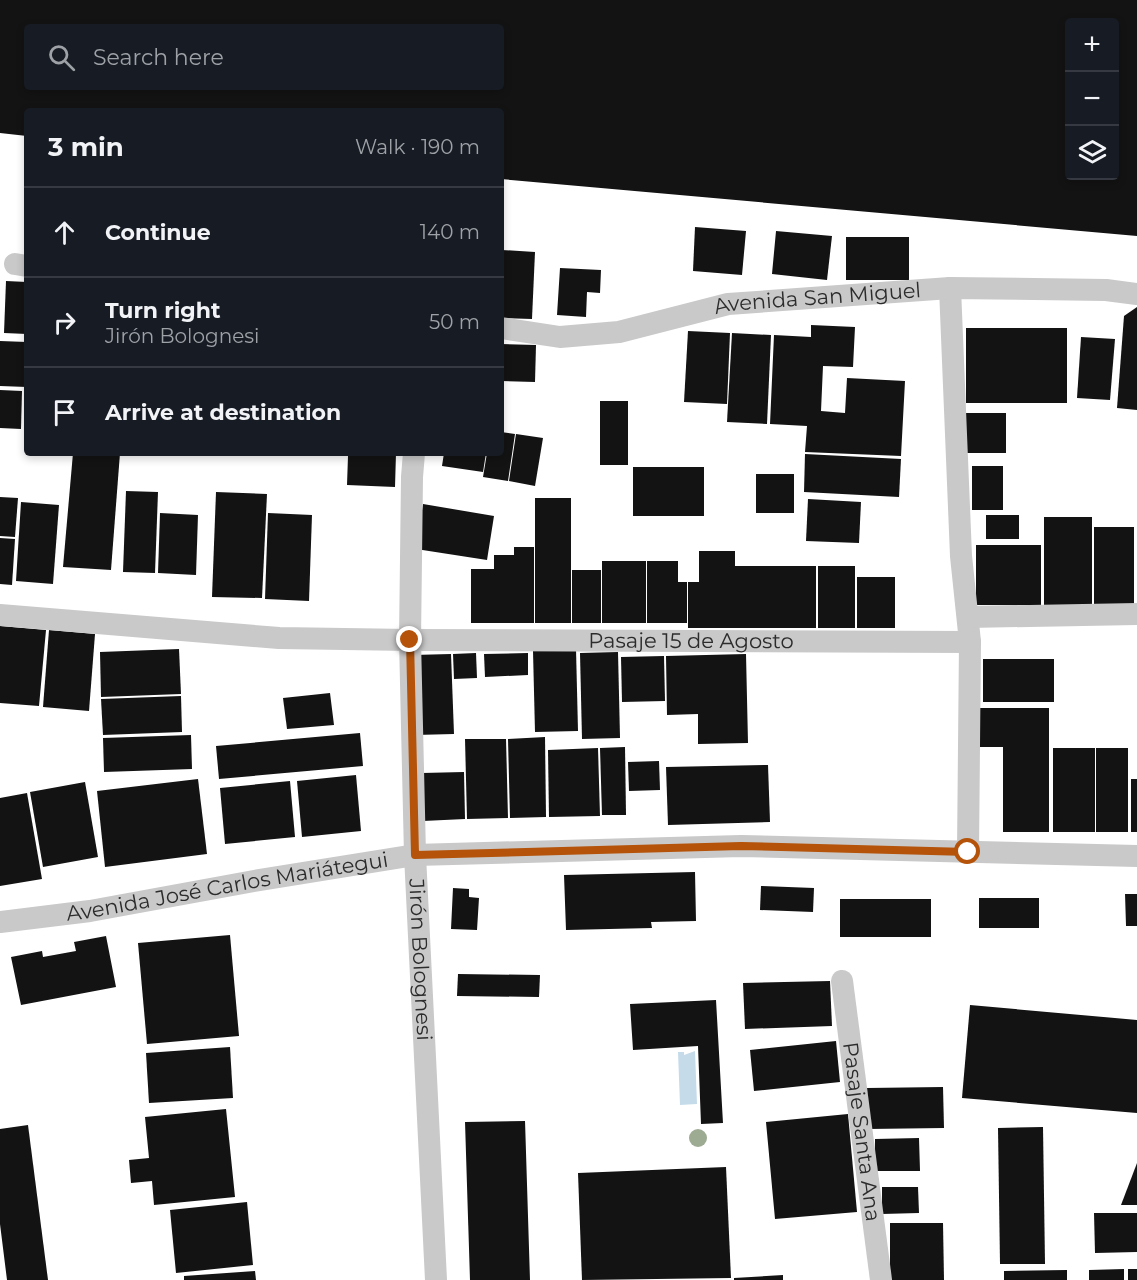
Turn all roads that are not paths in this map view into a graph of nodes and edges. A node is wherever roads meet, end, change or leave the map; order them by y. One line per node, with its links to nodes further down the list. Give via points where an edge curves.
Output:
1 (950, 288): 2 (street, Avenida San Miguel); 3 (street, Avenida San Miguel, via 728,304 619,332 560,337); 7 (street, via 960,556)
2 (1137, 294)
3 (504, 328)
4 (414, 456): 8 (street, Jirón Bolognesi)
5 (1137, 614): 7 (street)
6 (0, 615): 8 (street, Pasaje 15 de Agosto, via 279,638)
7 (968, 617): 9 (street)
8 (410, 640): 9 (street, Pasaje 15 de Agosto); 11 (street, Jirón Bolognesi)
9 (970, 642): 10 (street)
10 (968, 852): 11 (street, Avenida José Carlos Mariátegui, via 741,846); 12 (street, Avenida José Carlos Mariátegui)
11 (415, 855): 13 (street, Avenida José Carlos Mariátegui, via 90,911); 15 (street, Jirón Bolognesi)
12 (1137, 856)
13 (0, 922)
14 (842, 981): 16 (street, Pasaje Santa Ana)
15 (436, 1280)
16 (881, 1280)

